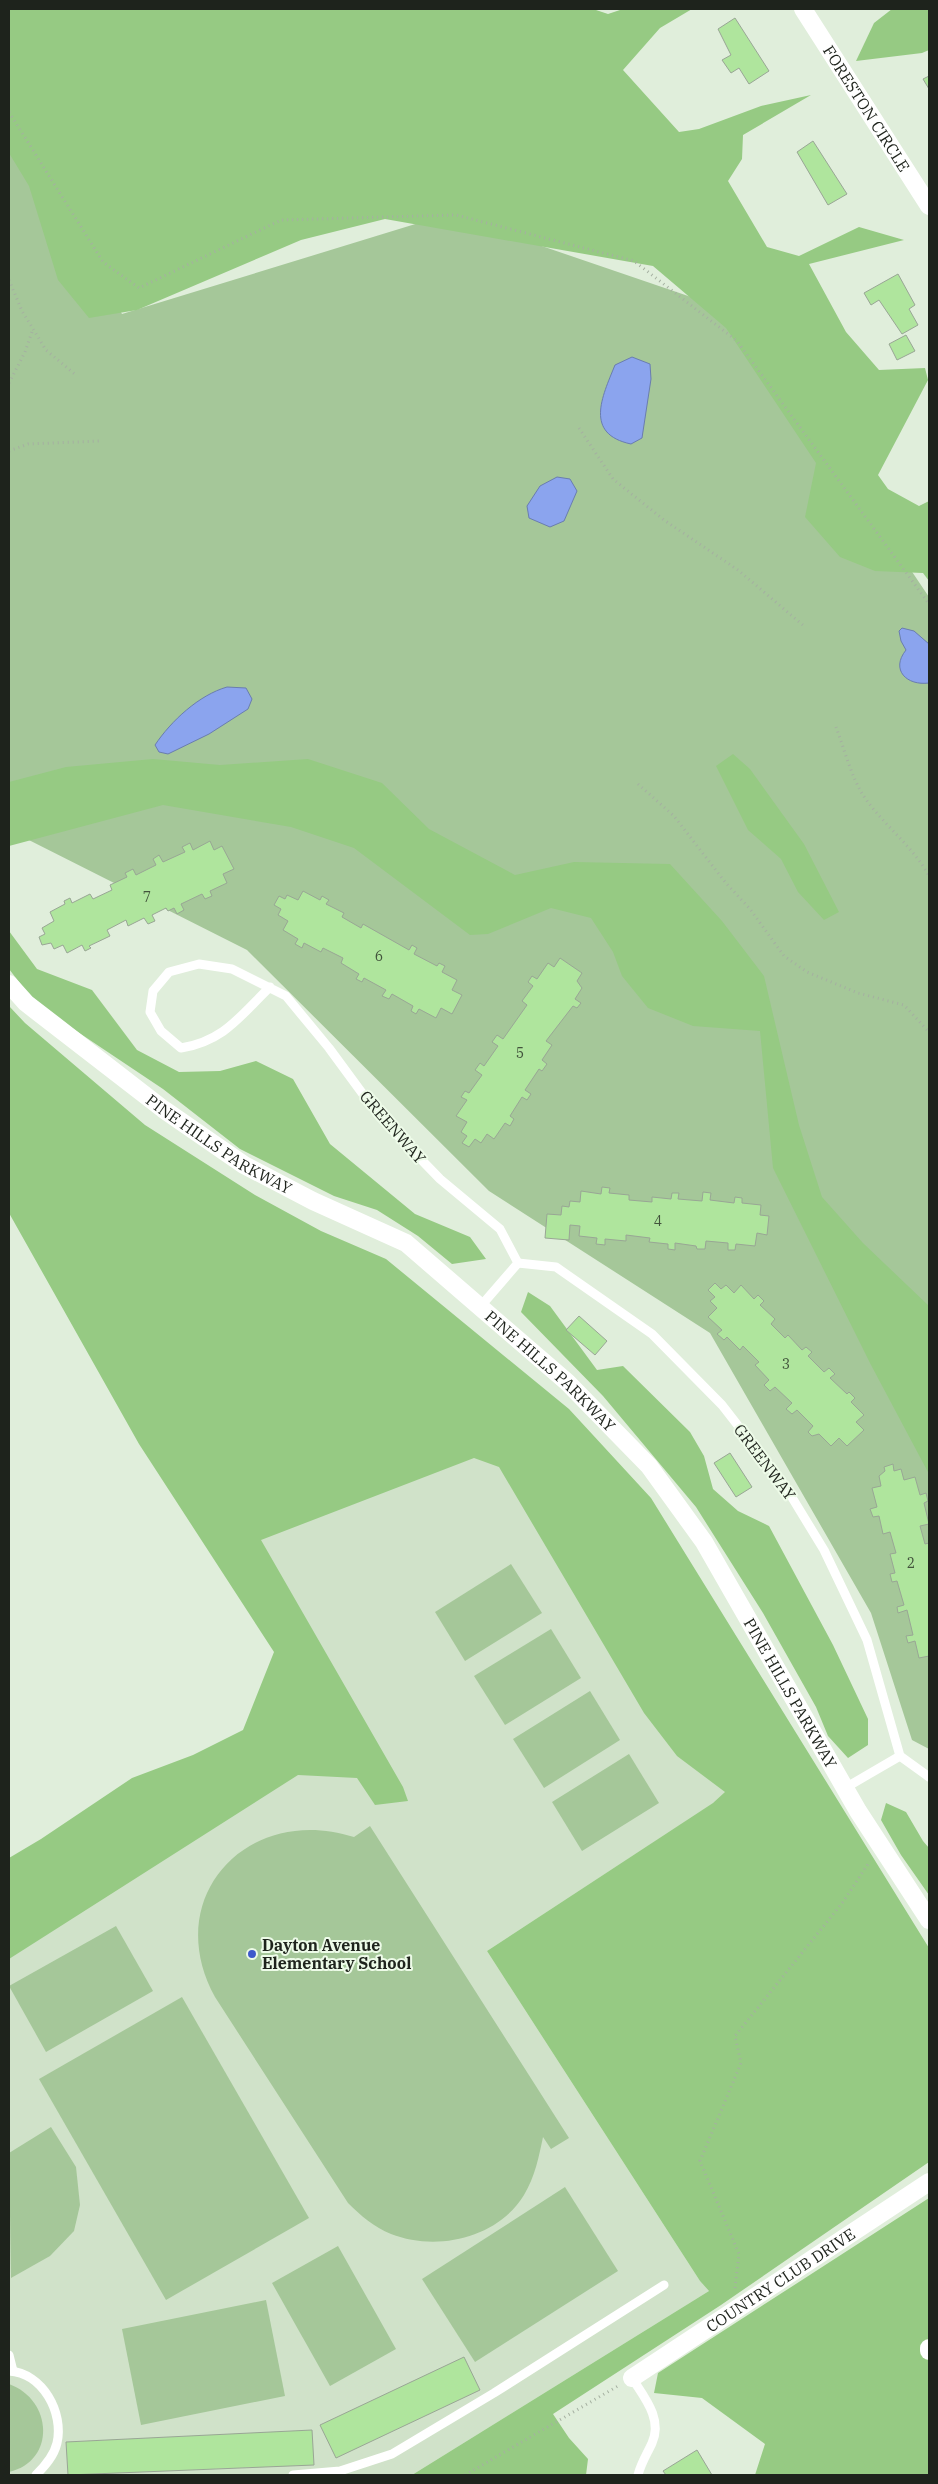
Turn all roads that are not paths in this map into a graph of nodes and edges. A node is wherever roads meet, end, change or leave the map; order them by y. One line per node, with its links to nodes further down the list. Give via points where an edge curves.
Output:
1 (803, 9): 2 (street, FORESTON CIRCLE)
2 (929, 206)
3 (9, 984): 6 (street, PINE HILLS PARKWAY, via 26,1004 163,1109 244,1165 313,1201 406,1243)
4 (270, 986): 4 (lane, GREENWAY, via 232,969 200,964 170,972 153,991 150,1012 161,1031 181,1048 202,1045 220,1035); 5 (lane, GREENWAY, via 286,996 379,1116 440,1179 500,1229)
5 (518, 1263): 6 (lane); 7 (lane, GREENWAY, via 556,1267 652,1334 722,1405 773,1471 824,1550 867,1640)
6 (480, 1307): 9 (street, PINE HILLS PARKWAY, via 567,1382 649,1466 704,1542)
7 (900, 1756): 8 (lane); 9 (lane)
8 (929, 1777)
9 (845, 1788): 10 (street, PINE HILLS PARKWAY)
10 (929, 1920)
11 (929, 2182): 15 (street, COUNTRY CLUB DRIVE)
12 (664, 2285): 17 (lane, via 392,2454 340,2470)
13 (9, 2355): 14 (lane)
14 (11, 2371): 16 (lane, via 38,2384 54,2407 58,2425 57,2444 49,2461)
15 (632, 2378): 18 (lane, via 656,2418 654,2440)
16 (36, 2475)
17 (293, 2475)
18 (638, 2475)

